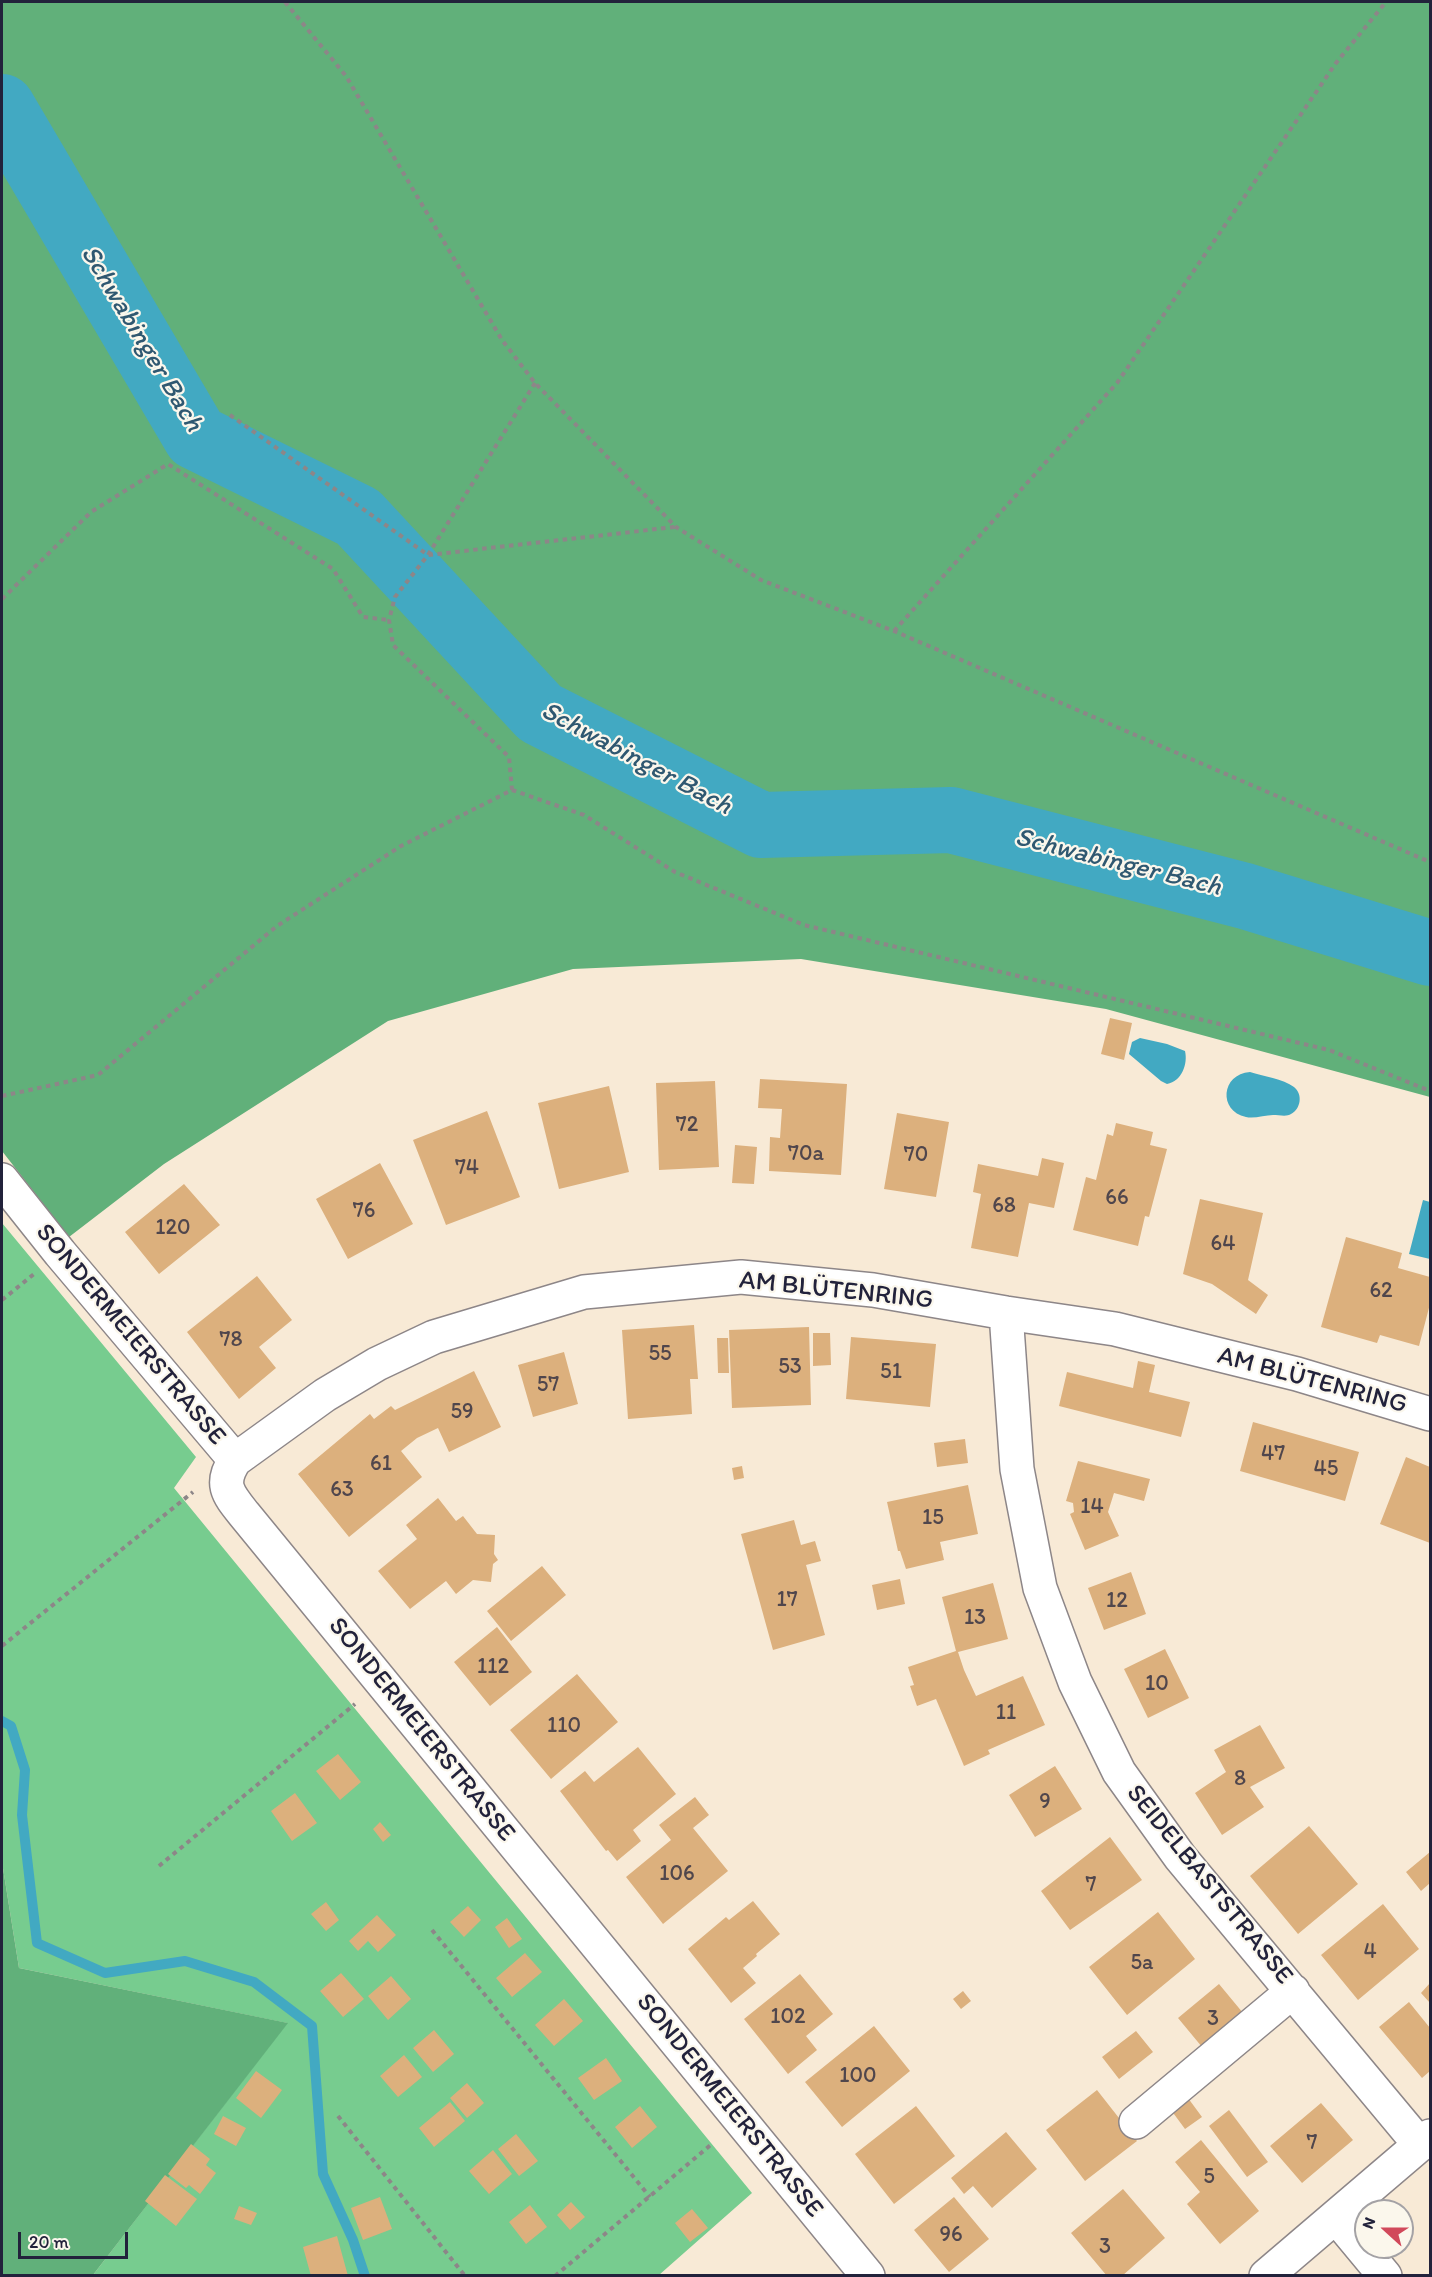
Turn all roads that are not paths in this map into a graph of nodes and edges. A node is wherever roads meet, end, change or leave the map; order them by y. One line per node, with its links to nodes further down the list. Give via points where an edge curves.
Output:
1 (2, 1180): 4 (street, SONDERMEIERSTRASSE)
2 (1006, 1313): 3 (street, AM BLÜTENRING, via 1115,1329 1297,1374); 4 (street, AM BLÜTENRING, via 873,1290 741,1277 584,1292 434,1337 377,1364 325,1395); 5 (street, SEIDELBASTSTRASSE, via 1017,1469 1041,1588 1075,1682 1119,1772 1180,1857)
3 (1431, 1414)
4 (235, 1460): 9 (street, SONDERMEIERSTRASSE, via 227,1472 226,1483 244,1515)
5 (1293, 1991): 6 (street); 7 (street, SEIDELBASTSTRASSE)
6 (1136, 2122)
7 (1425, 2140): 8 (street)
8 (1336, 2217): 10 (street); 11 (street)
9 (868, 2276)
10 (1266, 2276)
11 (1385, 2276)

